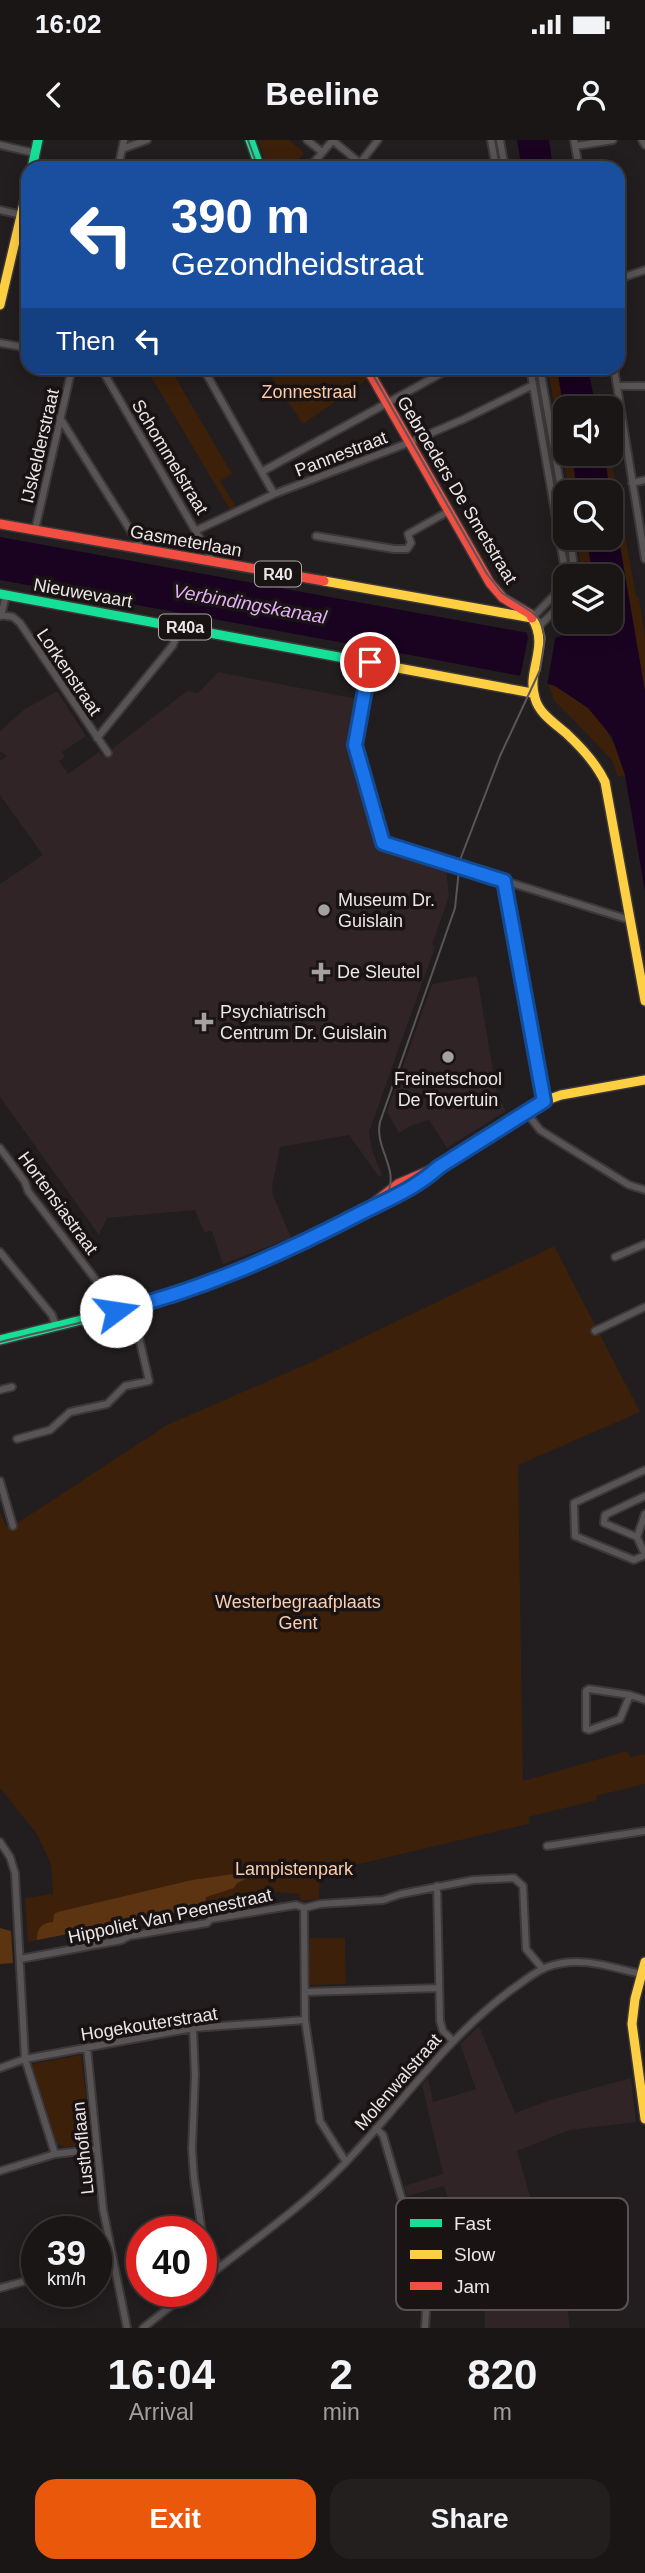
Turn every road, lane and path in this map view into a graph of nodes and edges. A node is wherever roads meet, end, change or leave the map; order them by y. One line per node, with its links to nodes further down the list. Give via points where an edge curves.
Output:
1 (38, 140): 17 (main road)
2 (124, 140): 15 (street)
3 (147, 140): 15 (street)
4 (250, 140): 20 (main road)
5 (307, 140): 16 (street)
6 (332, 140): 16 (street); 22 (street)
7 (378, 140): 23 (street)
8 (491, 140): 24 (street)
9 (500, 140): 25 (street)
10 (613, 140): 12 (street)
11 (642, 140): 14 (street)
12 (575, 143): 26 (street)
13 (0, 145): 17 (street)
14 (645, 145)
15 (122, 149): 19 (street)
16 (322, 152): 21 (street)
17 (35, 153): 18 (main road)
18 (33, 161)
19 (119, 161)
20 (258, 161)
21 (315, 161)
22 (355, 161)
23 (362, 161)
24 (495, 161)
25 (504, 161)
26 (578, 161)
27 (0, 210): 28 (street)
28 (21, 215)
29 (21, 219): 32 (main road)
30 (645, 270): 31 (street)
31 (625, 277)
32 (0, 305)
33 (0, 343): 34 (street)
34 (21, 347)
35 (70, 375): 47 (street, IJskelderstraat)
36 (105, 375): 57 (street, Schommelstraat)
37 (207, 375): 49 (street)
38 (371, 375): 46 (main road, Gebroeders De Smetstraat)
39 (438, 375): 46 (street)
40 (531, 375): 43 (street)
41 (541, 375): 50 (street)
42 (615, 375): 44 (street)
43 (533, 385): 48 (street, Pannestraat); 62 (street)
44 (617, 386): 45 (street); 52 (street)
45 (645, 386)
46 (386, 403): 48 (main road, Gebroeders De Smetstraat); 49 (street)
47 (60, 418): 56 (street, IJskelderstraat); 59 (street)
48 (409, 443): 53 (street, Pannestraat); 54 (main road, Gebroeders De Smetstraat)
49 (263, 471): 53 (street)
50 (560, 480)
51 (645, 480): 52 (street)
52 (632, 483): 60 (street)
53 (274, 494): 57 (street, Pannestraat)
54 (449, 511): 58 (street, via 408,534 411,543 407,549); 67 (main road, Gebroeders De Smetstraat, via 494,588 530,614)
55 (0, 524): 56 (main road, Gasmeterlaan / R40)
56 (35, 530): 59 (main road, Gasmeterlaan / R40)
57 (197, 530): 61 (street, Schommelstraat)
58 (316, 536)
59 (142, 550): 61 (main road, Gasmeterlaan / R40)
60 (645, 559)
61 (214, 562): 67 (main road, Gasmeterlaan / R40)
62 (564, 564)
63 (3, 594): 66 (street); 68 (main road, Nieuwevaart / R40a)
64 (553, 602): 67 (street)
65 (553, 611): 67 (street)
66 (1, 616): 71 (street, Lorkenstraat, via 20,623)
67 (537, 625): 70 (main road, via 540,646)
68 (180, 626): 69 (main road, Nieuwevaart / R40a); 71 (street, via 173,645)
69 (370, 662): 70 (main road, Nieuwevaart / R40a); 73 (street, via 355,745 383,843)
70 (532, 693): 74 (main road, via 540,709 603,774)
71 (97, 738): 72 (street, Lorkenstraat)
72 (108, 753)
73 (504, 881): 74 (street); 78 (street)
74 (632, 921): 75 (main road)
75 (642, 969): 76 (main road)
76 (645, 1001)
77 (645, 1080): 78 (main road)
78 (544, 1101): 79 (main road)
79 (527, 1113): 81 (street, via 540,1130 629,1185); 85 (main road, via 396,1197 312,1239 254,1265)
80 (0, 1148): 87 (street, Hortensiastraat)
81 (645, 1190)
82 (645, 1244): 84 (street)
83 (0, 1252): 88 (street)
84 (615, 1257)
85 (132, 1307): 87 (main road); 93 (street, via 149,1381 125,1386 107,1404 70,1412 50,1430)
86 (645, 1307): 89 (street)
87 (116, 1311): 88 (main road)
88 (56, 1326): 90 (main road)
89 (595, 1331)
90 (0, 1340)
91 (12, 1387): 92 (street)
92 (0, 1390)
93 (17, 1439)
94 (645, 1470): 100 (street, via 574,1503 575,1536 635,1560)
95 (0, 1481): 98 (street)
96 (645, 1496): 99 (street, via 605,1515 604,1523)
97 (645, 1514): 99 (street)
98 (13, 1526)
99 (637, 1537): 100 (street)
100 (645, 1555)
101 (630, 1695): 101 (street, via 620,1719 586,1729 586,1691); 102 (street)
102 (645, 1700)
103 (645, 1831): 105 (street)
104 (0, 1842): 108 (street, via 15,1873)
105 (547, 1846)
106 (437, 1886): 107 (street, Hippoliet Van Peenestraat, via 383,1900); 110 (street, Hippoliet Van Peenestraat, via 517,1880 523,1885 526,1949); 112 (street)
107 (304, 1908): 108 (street, Hippoliet Van Peenestraat, via 296,1905 248,1912); 113 (street)
108 (20, 1959): 118 (street)
109 (645, 1962): 111 (main road)
110 (543, 1969): 111 (street, Molenwalstraat, via 582,1962); 116 (street, Molenwalstraat, via 487,2008)
111 (641, 1974): 120 (main road, via 632,2024)
112 (439, 1989): 113 (street); 116 (street, via 440,2021)
113 (304, 1992): 114 (street)
114 (305, 2020): 115 (street, Hogekouterstraat); 124 (street, via 320,2121)
115 (193, 2028): 117 (street, Hogekouterstraat); 129 (street, via 194,2178 202,2232)
116 (453, 2041): 121 (street, Molenwalstraat)
117 (87, 2047): 118 (street, Hogekouterstraat); 122 (street, Lusthoflaan)
118 (25, 2059): 119 (street, Hogekouterstraat); 123 (street)
119 (0, 2068)
120 (645, 2119)
121 (376, 2128): 124 (street, Molenwalstraat); 126 (street, via 383,2136)
122 (97, 2149): 123 (street); 127 (street, Lusthoflaan)
123 (55, 2154): 125 (street)
124 (346, 2162): 129 (street, Molenwalstraat, via 313,2195)
125 (0, 2171)
126 (401, 2198)
127 (106, 2216)
128 (112, 2262): 134 (street, Lusthoflaan)
129 (219, 2268)
130 (21, 2282): 131 (street)
131 (0, 2288)
132 (169, 2307): 135 (street)
133 (425, 2310): 136 (street)
134 (127, 2328)
135 (142, 2328)
136 (425, 2328)

